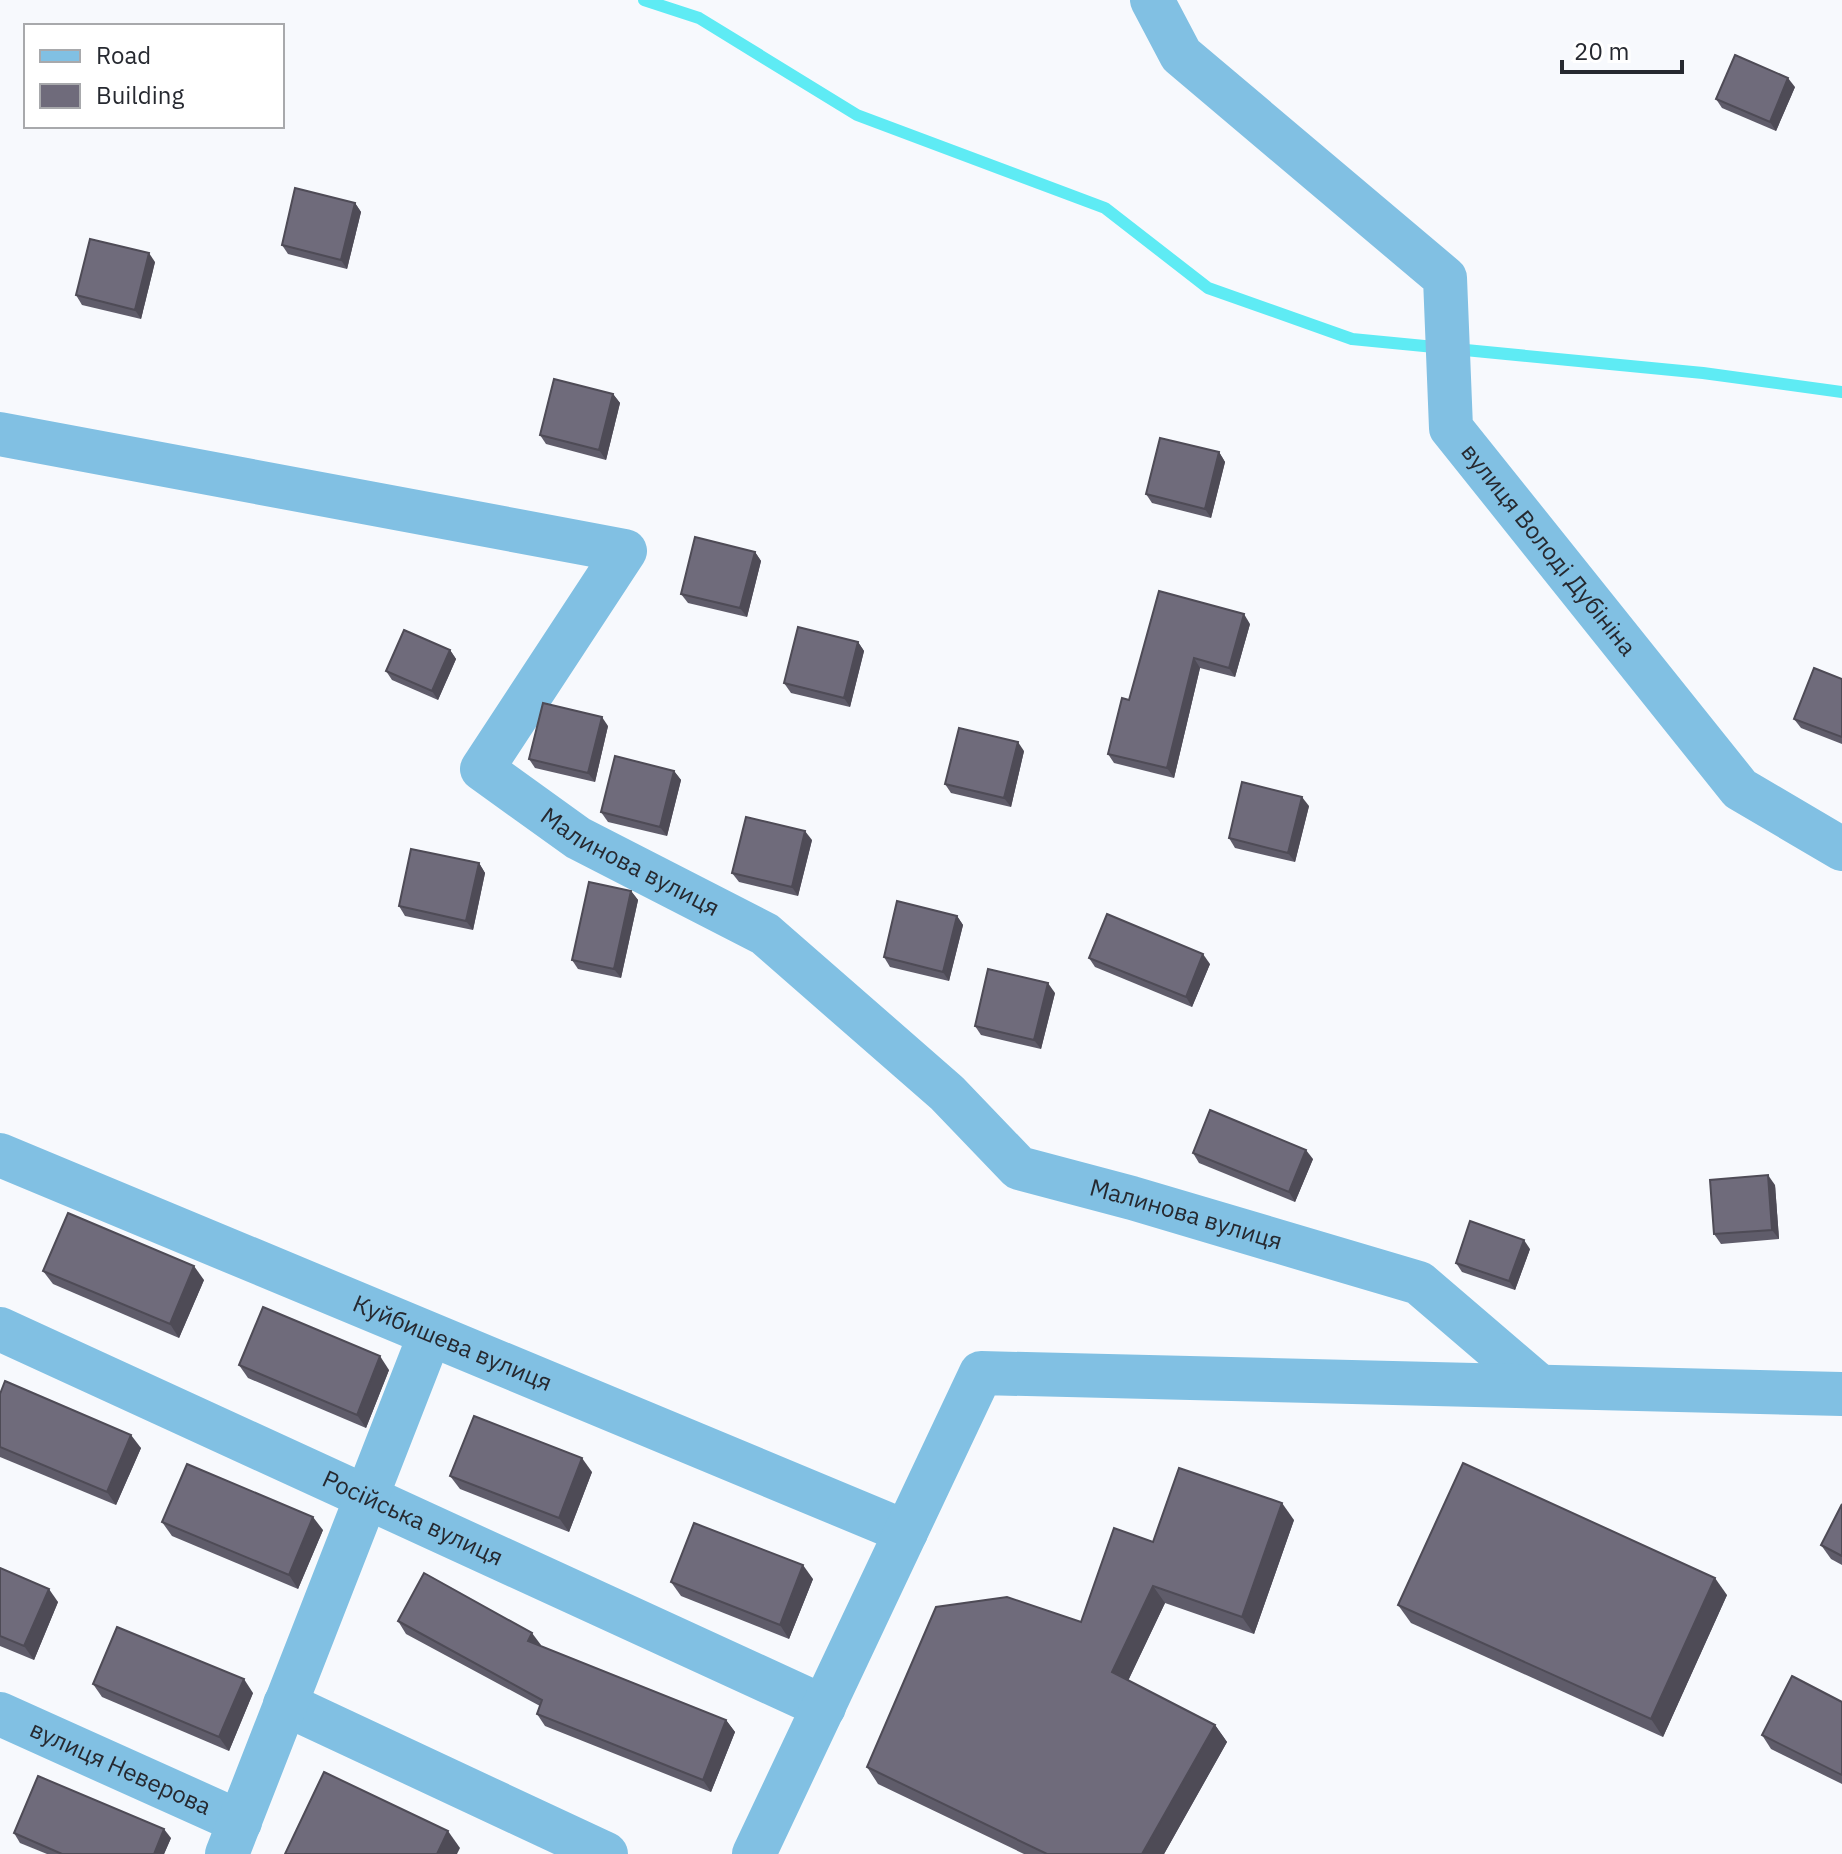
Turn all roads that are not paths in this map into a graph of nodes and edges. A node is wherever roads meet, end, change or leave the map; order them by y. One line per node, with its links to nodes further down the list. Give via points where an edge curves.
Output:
1 (1152, 0): 3 (street, вулиця Володі Дубініна, via 1181,55 1445,278 1451,428 1740,789)
2 (0, 434): 7 (street, Малинова вулиця, via 625,551 482,769 578,838 765,934 947,1093 1019,1168 1419,1283)
3 (1842, 849)
4 (0, 1155): 6 (street, Куйбишева вулиця)
5 (0, 1329): 9 (street, Російська вулиця)
6 (429, 1337): 9 (street); 10 (street, Куйбишева вулиця)
7 (1538, 1385): 8 (street); 10 (street, via 981,1373)
8 (1842, 1394)
9 (366, 1498): 11 (street); 12 (street, Російська вулиця)
10 (906, 1532): 12 (street)
11 (285, 1704): 14 (street); 15 (street)
12 (824, 1707): 16 (street)
13 (0, 1714): 14 (street, вулиця Неверова)
14 (233, 1838)
15 (606, 1854)
16 (754, 1854)

